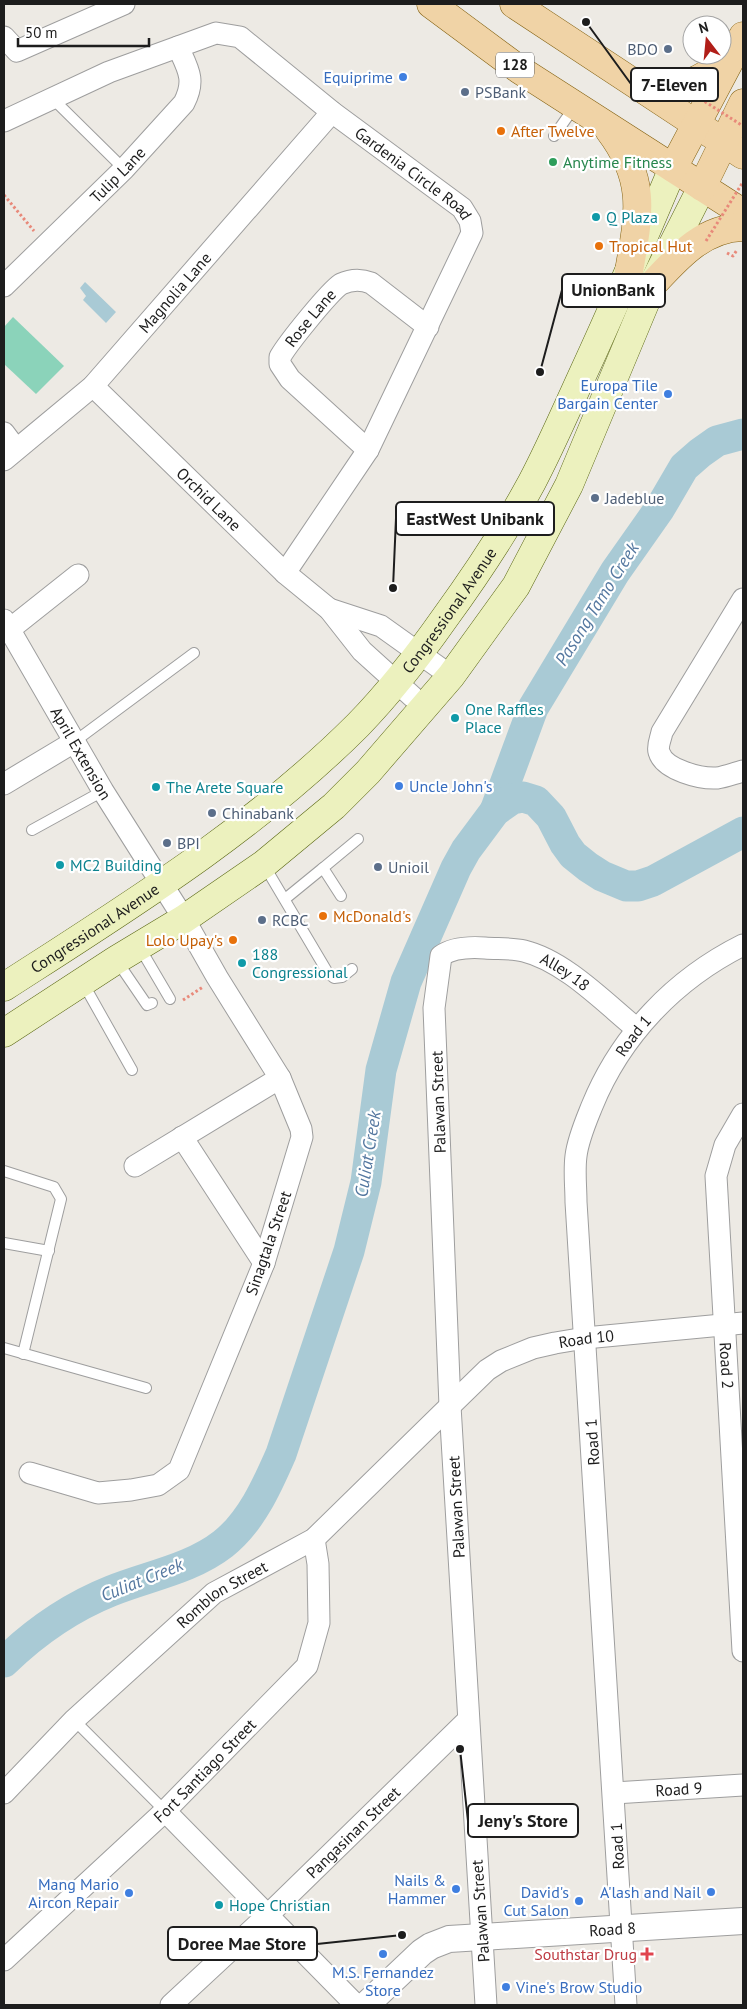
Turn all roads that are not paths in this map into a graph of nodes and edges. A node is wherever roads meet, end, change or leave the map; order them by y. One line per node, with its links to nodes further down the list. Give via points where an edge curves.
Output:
1 (124, 4): 6 (street)
2 (431, 4): 10 (main road, 128)
3 (514, 4): 7 (main road)
4 (740, 41): 7 (main road, via 708,74 683,86 655,87); 14 (main road, Congressional Avenue)
5 (178, 47): 8 (street, Gardenia Circle Road, via 109,72); 11 (street, Gardenia Circle Road, via 216,33 240,37); 18 (street, Tulip Lane, via 191,79 191,91 184,103)
6 (8, 49)
7 (620, 74): 14 (main road)
8 (52, 98): 12 (street, Gardenia Circle Road); 18 (lane)
9 (743, 103): 16 (main road, Congressional Avenue)
10 (575, 105): 13 (main road, 128); 15 (lane)
11 (332, 112): 26 (street, Gardenia Circle Road, via 462,208 470,221 472,233); 27 (street, Magnolia Lane)
12 (4, 121)
13 (602, 121): 17 (main road, 128); 22 (main road, via 628,159 637,186)
14 (695, 124): 16 (main road); 17 (main road, Congressional Avenue)
15 (554, 136)
16 (737, 141): 19 (main road, Congressional Avenue)
17 (673, 168): 19 (main road, 128); 22 (main road, Congressional Avenue)
18 (124, 169): 23 (street, Tulip Lane)
19 (702, 187): 20 (main road, 128); 22 (main road, Congressional Avenue)
20 (743, 213)
21 (743, 227): 22 (main road, via 725,229 699,240)
22 (641, 278): 25 (main road, Congressional Avenue); 37 (main road, Congressional Avenue, via 569,485 516,586)
23 (4, 286)
24 (586, 294): 25 (lane)
25 (614, 307): 36 (main road, Congressional Avenue, via 533,481 480,568)
26 (428, 327): 29 (street, Gardenia Circle Road); 29 (street, Rose Lane, via 371,283 362,279 352,280 336,288 280,357 280,364 290,380)
27 (93, 386): 28 (street, Magnolia Lane); 30 (street, Orchid Lane)
28 (8, 447)
29 (368, 450): 30 (street, Gardenia Circle Road)
30 (285, 573): 33 (street, Orchid Lane)
31 (78, 575): 34 (street)
32 (743, 599): 41 (street, via 662,732 658,749 669,764 692,775 719,778)
33 (329, 609): 36 (street, Orchid Lane, via 381,626); 38 (street, Orchid Lane, via 362,650)
34 (7, 625): 40 (street, April Extension)
35 (194, 653): 40 (lane)
36 (420, 654): 37 (street, Orchid Lane); 38 (main road, Congressional Avenue)
37 (451, 676): 39 (main road, Congressional Avenue)
38 (397, 682): 39 (street, Orchid Lane); 48 (main road, Congressional Avenue, via 293,785 233,834)
39 (425, 708): 46 (main road, Congressional Avenue, via 334,806)
40 (74, 742): 42 (street); 43 (street, April Extension)
41 (743, 771)
42 (4, 784)
43 (103, 791): 44 (lane); 48 (street, April Extension)
44 (32, 830)
45 (358, 839): 47 (lane)
46 (264, 864): 50 (lane); 51 (main road, Congressional Avenue)
47 (323, 868): 49 (lane); 50 (lane)
48 (162, 885): 51 (street, Sinagtala Street); 57 (main road, Congressional Avenue)
49 (341, 896)
50 (285, 899): 55 (lane, via 328,973 334,978 342,977)
51 (184, 920): 53 (main road, Congressional Avenue); 64 (street, Sinagtala Street)
52 (743, 946): 61 (street, Road 1, via 692,976)
53 (140, 947): 54 (main road, Congressional Avenue); 58 (lane)
54 (116, 960): 56 (main road, Congressional Avenue); 59 (lane, via 147,1005)
55 (352, 969)
56 (82, 983): 62 (main road, Congressional Avenue); 63 (lane)
57 (4, 987)
58 (174, 1001)
59 (152, 1003)
60 (434, 1008): 61 (street, Alley 18, via 441,956 446,952 478,948 524,951 567,972); 77 (street, Palawan Street)
61 (637, 1029): 73 (street, Road 1, via 599,1089 576,1156)
62 (4, 1033)
63 (132, 1070)
64 (280, 1078): 66 (street); 71 (street, Sinagtala Street, via 302,1137)
65 (743, 1114): 72 (street, Road 2, via 725,1144 716,1176)
66 (182, 1137): 67 (street); 71 (street)
67 (135, 1166)
68 (4, 1171): 70 (lane, via 54,1187 61,1199)
69 (4, 1243): 70 (lane)
70 (49, 1251): 75 (lane)
71 (264, 1263): 78 (street, Sinagtala Street, via 179,1470 158,1485 98,1493)
72 (734, 1324): 73 (street, Road 10); 80 (street, Road 2)
73 (585, 1338): 77 (street, Road 10, via 533,1348 500,1361); 85 (street, Road 1)
74 (4, 1348): 75 (lane)
75 (23, 1354): 76 (lane)
76 (146, 1388)
77 (450, 1406): 79 (street, Romblon Street); 82 (street, Palawan Street)
78 (30, 1473)
79 (314, 1539): 81 (street, Romblon Street, via 214,1592); 86 (street, Fort Santiago Street, via 318,1564 319,1623 307,1666)
80 (743, 1651)
81 (74, 1720): 84 (street, Romblon Street); 86 (lane)
82 (468, 1720): 87 (street, Pangasinan Street); 90 (street, Palawan Street)
83 (743, 1785): 85 (street, Road 9)
84 (4, 1793)
85 (614, 1793): 89 (street, Road 1)
86 (165, 1811): 87 (street); 91 (street, Fort Santiago Street)
87 (268, 1915): 92 (street, Pangasinan Street); 93 (street)
88 (743, 1921): 89 (street, Road 8)
89 (622, 1928): 90 (street, Road 8); 96 (street, Road 1)
90 (481, 1936): 94 (street, Road 8, via 449,1939 431,1946); 95 (street, Palawan Street)
91 (4, 1960)
92 (171, 2005)
93 (356, 2005)
94 (366, 2005)
95 (486, 2005)
96 (626, 2005)

